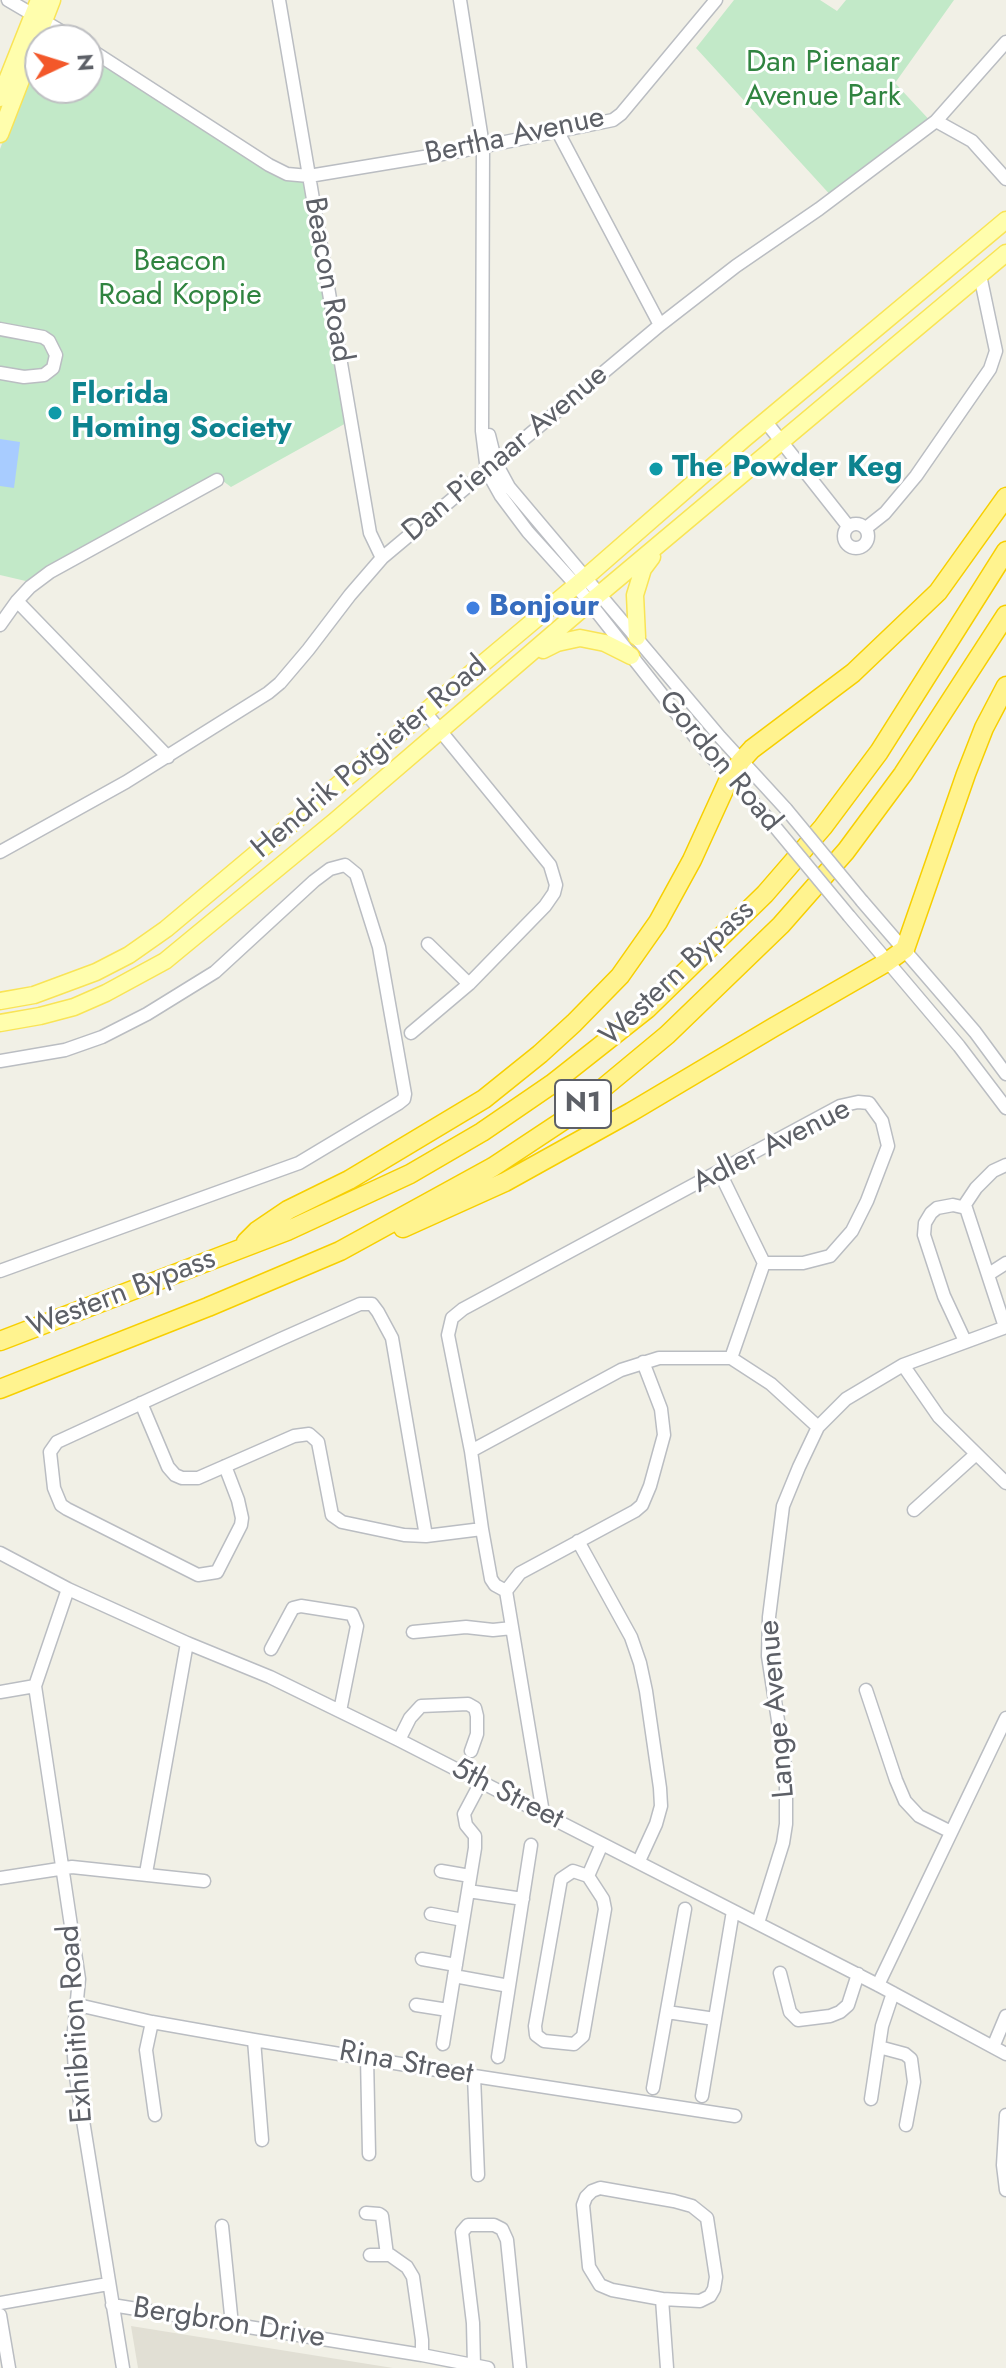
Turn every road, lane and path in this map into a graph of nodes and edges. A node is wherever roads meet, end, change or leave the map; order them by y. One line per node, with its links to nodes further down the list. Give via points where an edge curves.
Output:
1 (8, 0): 6 (street)
2 (52, 0): 6 (main road)
3 (279, 0): 15 (street, Beacon Road)
4 (460, 0): 14 (street, Gordon Road)
5 (716, 0): 12 (street, Bertha Avenue, via 617,118)
6 (39, 11): 7 (street); 10 (main road); 13 (main road)
7 (56, 24)
8 (1006, 42): 11 (street, Dan Pienaar Avenue)
9 (104, 58): 15 (street, via 269,165)
10 (0, 98)
11 (936, 121): 16 (street, via 972,141); 20 (street, Dan Pienaar Avenue)
12 (558, 132): 14 (street, Bertha Avenue); 20 (street)
13 (0, 134)
14 (483, 146): 15 (street, Bertha Avenue); 25 (street, Gordon Road, via 483,394)
15 (309, 176): 32 (street, Beacon Road, via 370,533)
16 (1006, 179)
17 (1006, 220): 23 (main road, Hendrik Potgieter Road)
18 (1006, 253): 19 (main road, Hendrik Potgieter Road)
19 (980, 275): 24 (main road, Hendrik Potgieter Road); 30 (street, via 996,351 990,369 916,476)
20 (660, 325): 25 (street, Dan Pienaar Avenue)
21 (0, 329): 22 (street, via 46,338 56,355 53,368 44,375)
22 (0, 373)
23 (766, 422): 24 (street); 33 (main road, Hendrik Potgieter Road)
24 (781, 443): 28 (main road, Hendrik Potgieter Road); 29 (street)
25 (492, 467): 32 (street, Dan Pienaar Avenue); 33 (street, Gordon Road)
26 (217, 480): 35 (street, via 50,572)
27 (1006, 497): 45 (highway, via 938,592 853,673)
28 (680, 526): 34 (main road, Hendrik Potgieter Road); 38 (main road, via 637,582)
29 (848, 526): 30 (street); 30 (street, via 845,540 855,548 867,542)
30 (866, 528)
31 (1006, 551): 61 (highway, Western Bypass / N1, via 879,752 823,827 765,894 647,1009 482,1132 410,1174)
32 (382, 558): 44 (street, Dan Pienaar Avenue, via 280,683)
33 (581, 581): 34 (street, Gordon Road); 42 (main road, Hendrik Potgieter Road)
34 (595, 598): 38 (street, Gordon Road); 39 (street, Gordon Road); 40 (main road, Hendrik Potgieter Road)
35 (17, 601): 37 (street); 44 (street)
36 (1006, 615): 62 (highway, Western Bypass / N1, via 846,851 781,925 667,1035 567,1118 493,1167)
37 (0, 625)
38 (637, 637): 45 (street, Gordon Road)
39 (631, 656): 40 (main road, via 596,640 569,639); 46 (street, Gordon Road)
40 (508, 674): 43 (main road, Hendrik Potgieter Road)
41 (1006, 686): 49 (highway, via 966,774)
42 (425, 712): 43 (street); 52 (main road, Hendrik Potgieter Road, via 129,955 64,986)
43 (439, 732): 51 (street, via 550,865 555,879 545,906); 53 (main road, Hendrik Potgieter Road, via 165,961 74,1007)
44 (168, 757): 47 (street, Dan Pienaar Avenue)
45 (741, 761): 46 (highway); 49 (street, Gordon Road, bridge)
46 (729, 779): 50 (street, Gordon Road, bridge); 61 (highway, via 658,922 620,976 574,1023 484,1099 288,1210)
47 (0, 852)
48 (428, 944): 51 (street)
49 (905, 949): 50 (highway); 56 (street, Gordon Road)
50 (887, 962): 57 (street, Gordon Road); 62 (highway, via 505,1182)
51 (469, 984): 54 (street)
52 (0, 1001)
53 (0, 1023)
54 (411, 1033)
55 (0, 1061): 65 (street, via 65,1050 147,1014 215,972 314,881 345,865 358,879 379,947 405,1094 399,1103 299,1163)
56 (1006, 1074)
57 (1006, 1108)
58 (1006, 1165): 60 (street, via 993,1171)
59 (720, 1173): 63 (street); 63 (street, Adler Avenue, via 840,1106 869,1103 882,1121 887,1133 885,1158 840,1246 813,1261); 76 (street, Adler Avenue, via 452,1318 448,1335)
60 (964, 1206): 66 (street); 69 (street, via 937,1208 925,1223 924,1235)
61 (239, 1249): 68 (highway, Western Bypass / N1)
62 (340, 1251): 73 (highway, Western Bypass / N1)
63 (764, 1263): 70 (street)
64 (1006, 1263): 66 (street)
65 (0, 1271)
66 (989, 1274): 67 (street)
67 (1006, 1327): 69 (street, Lange Avenue)
68 (0, 1341)
69 (965, 1341): 72 (street, Lange Avenue)
70 (731, 1358): 71 (street); 75 (street, via 771,1384)
71 (643, 1362): 76 (street); 83 (street, via 661,1409 664,1435 650,1486 635,1511)
72 (903, 1365): 75 (street, Lange Avenue, via 846,1399); 77 (street, via 939,1417)
73 (0, 1389)
74 (141, 1403): 78 (street, via 175,1475 190,1480); 78 (street, via 53,1446 50,1463 61,1505 190,1573 211,1575 223,1563 242,1518); 82 (street, via 347,1310 372,1304 392,1338)
75 (818, 1427): 117 (street, Lange Avenue, via 783,1506 772,1580 768,1656 786,1772 786,1824)
76 (471, 1451): 81 (street)
77 (975, 1455): 79 (street); 80 (street)
78 (225, 1466): 82 (street, via 309,1434 318,1442 336,1519)
79 (1006, 1483)
80 (914, 1510)
81 (482, 1529): 82 (street); 86 (street, via 491,1579)
82 (426, 1536)
83 (578, 1541): 86 (street, via 520,1573); 103 (street, via 631,1637 646,1691 661,1806)
84 (0, 1553): 85 (street, 5th Street)
85 (68, 1589): 89 (street, 5th Street); 91 (street, Exhibition Road)
86 (506, 1591): 87 (street)
87 (512, 1628): 88 (street); 99 (street)
88 (413, 1632)
89 (187, 1643): 94 (street, 5th Street); 106 (street)
90 (271, 1649): 94 (street, via 293,1608 352,1614 357,1626)
91 (35, 1686): 93 (street); 104 (street, Exhibition Road)
92 (866, 1690): 100 (street, via 905,1801 919,1816)
93 (0, 1692)
94 (340, 1711): 96 (street, 5th Street)
95 (1006, 1718): 100 (street)
96 (399, 1740): 97 (street, via 421,1706 468,1704 477,1712); 98 (street, 5th Street)
97 (471, 1751)
98 (481, 1782): 99 (street, 5th Street); 107 (street, via 464,1814 476,1842)
99 (543, 1813): 101 (street, 5th Street)
100 (951, 1832): 122 (street)
101 (602, 1844): 103 (street, 5th Street); 108 (street)
102 (531, 1845): 112 (street)
103 (639, 1861): 114 (street, 5th Street)
104 (62, 1868): 106 (street); 109 (street); 125 (street, Exhibition Road, via 79,1979)
105 (441, 1871): 107 (street)
106 (146, 1873): 110 (street)
107 (470, 1876): 111 (street)
108 (588, 1876): 108 (street, via 573,1871 561,1879 535,2026 544,2041 574,2044 583,2036 605,1909)
109 (0, 1878)
110 (204, 1881)
111 (468, 1891): 112 (street); 116 (street)
112 (523, 1899): 123 (street)
113 (685, 1909): 128 (street)
114 (733, 1911): 117 (street, 5th Street); 130 (street)
115 (431, 1914): 116 (street)
116 (463, 1920): 119 (street)
117 (758, 1923): 121 (street, 5th Street)
118 (422, 1959): 119 (street)
119 (455, 1970): 123 (street); 127 (street)
120 (780, 1973): 121 (street, via 790,2012 798,2020 840,2012 848,2005)
121 (858, 1974): 122 (street, 5th Street)
122 (878, 1985): 124 (street, 5th Street)
123 (509, 1986): 138 (street)
124 (893, 1993): 134 (street); 135 (street, 5th Street)
125 (78, 2005): 131 (street, Rina Street); 155 (street, Exhibition Road, via 73,2057)
126 (416, 2005): 127 (street)
127 (448, 2010): 133 (street)
128 (667, 2012): 130 (street); 140 (street)
129 (1006, 2016): 135 (street)
130 (715, 2019): 141 (street)
131 (152, 2022): 132 (street, Rina Street); 143 (street, via 146,2050)
132 (254, 2040): 137 (street, Rina Street); 147 (street)
133 (443, 2044)
134 (879, 2047): 142 (street); 146 (street, via 911,2059 914,2082)
135 (993, 2047): 136 (street, 5th Street)
136 (1006, 2054)
137 (367, 2057): 139 (street, Rina Street); 148 (street)
138 (498, 2057)
139 (474, 2076): 145 (street, Rina Street); 149 (street)
140 (653, 2088)
141 (702, 2096)
142 (871, 2099)
143 (155, 2115)
144 (1006, 2115): 150 (street)
145 (735, 2116)
146 (906, 2125)
147 (262, 2140)
148 (369, 2154)
149 (478, 2175)
150 (1006, 2190)
151 (366, 2213): 154 (street, via 382,2216)
152 (222, 2226): 160 (street)
153 (370, 2255): 154 (street)
154 (387, 2255): 161 (street, via 407,2267 416,2282)
155 (108, 2284): 157 (street); 158 (street, Exhibition Road)
156 (662, 2299): 156 (street, via 612,2290 594,2277 582,2216 592,2191 674,2201 707,2218 714,2289 700,2301); 167 (street)
157 (0, 2303)
158 (112, 2305): 160 (street, Bergbron Drive); 164 (street, Exhibition Road)
159 (0, 2315): 163 (street)
160 (232, 2325): 161 (street, Bergbron Drive)
161 (422, 2355): 162 (street, Bergbron Drive)
162 (474, 2366): 165 (street, Bergbron Drive); 166 (street, via 462,2232 468,2225 494,2225 507,2240)
163 (9, 2368)
164 (123, 2368)
165 (488, 2368)
166 (520, 2368)
167 (667, 2368)

